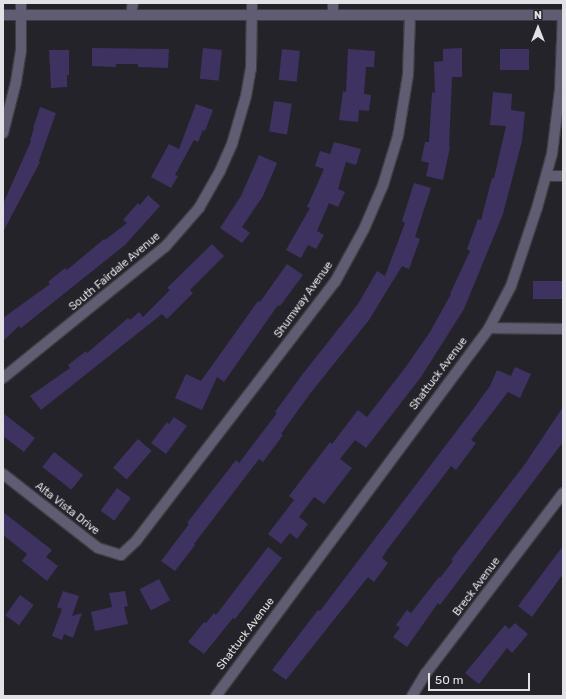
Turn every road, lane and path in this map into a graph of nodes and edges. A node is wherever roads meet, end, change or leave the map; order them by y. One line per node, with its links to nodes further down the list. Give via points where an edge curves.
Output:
1 (21, 3): 6 (street)
2 (134, 3): 7 (street)
3 (252, 3): 8 (street, South Fairdale Avenue)
4 (333, 3): 9 (street)
5 (3, 15): 6 (street)
6 (21, 15): 7 (street); 12 (street, via 21,51)
7 (131, 15): 8 (street)
8 (252, 15): 9 (street); 17 (street, South Fairdale Avenue, via 251,69 240,121 220,171 199,208 165,247)
9 (333, 15): 10 (street)
10 (410, 15): 11 (street); 20 (street, Shumway Avenue, via 408,75 398,136 384,185 364,229 335,282 136,541)
11 (563, 15): 13 (street, Shattuck Avenue, via 557,123)
12 (3, 133)
13 (546, 176): 14 (street); 15 (street, Shattuck Avenue, via 511,286)
14 (563, 176)
15 (489, 328): 16 (street); 21 (street, Shattuck Avenue)
16 (563, 329)
17 (3, 378)
18 (3, 474): 20 (street, Alta Vista Drive, via 98,548)
19 (563, 493): 22 (street, Breck Avenue, via 426,673)
20 (121, 555)
21 (216, 696)
22 (412, 696)

